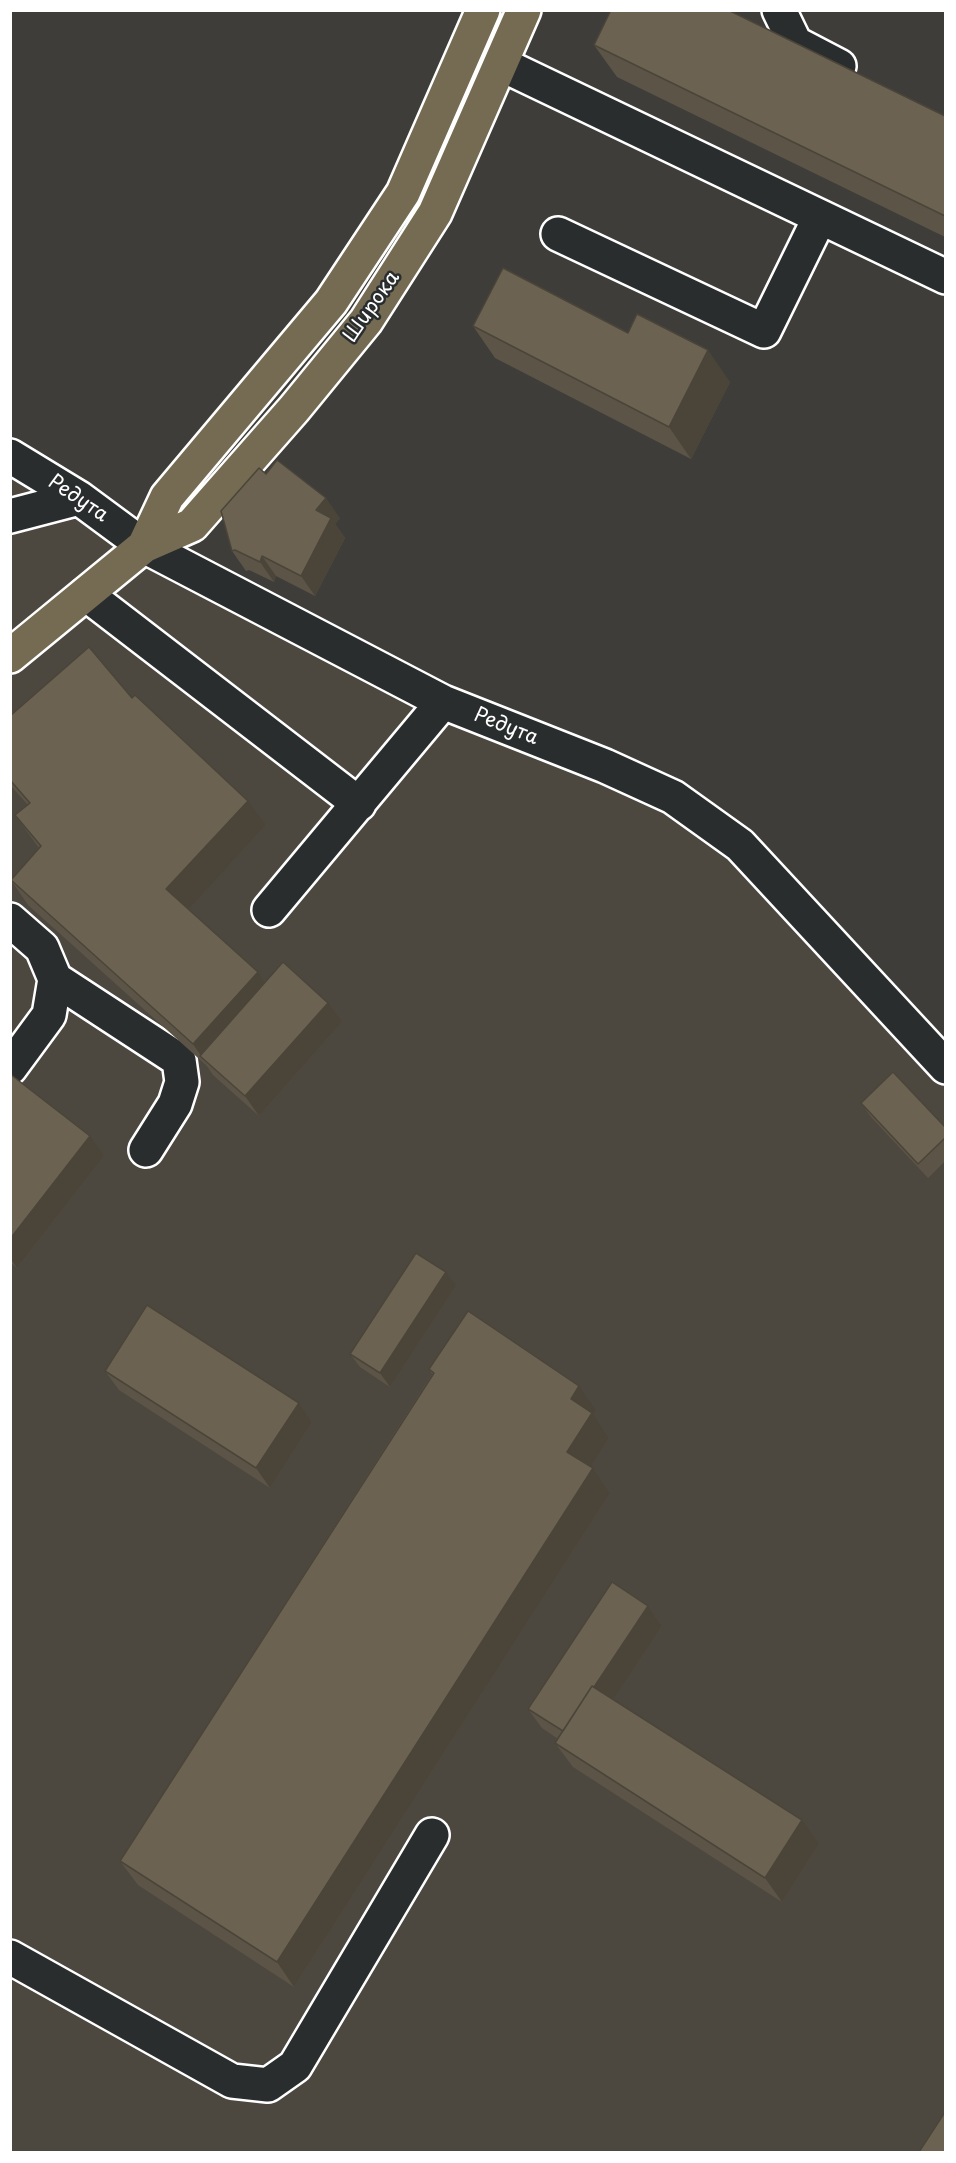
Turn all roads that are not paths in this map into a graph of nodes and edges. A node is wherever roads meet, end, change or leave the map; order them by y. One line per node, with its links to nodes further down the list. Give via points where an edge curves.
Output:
1 (483, 10): 12 (main road, Широка, via 403,193 331,302 167,497)
2 (524, 10): 4 (main road, Широка)
3 (779, 10): 5 (street, via 795,43)
4 (501, 64): 6 (street); 12 (main road, Широка, via 435,213 366,321 192,525)
5 (866, 80)
6 (820, 217): 7 (street, via 764,331); 8 (street)
7 (558, 234)
8 (945, 277)
9 (10, 456): 10 (street, Редута)
10 (79, 498): 11 (street); 12 (street, Редута)
11 (10, 516)
12 (144, 546): 13 (main road, Широка); 15 (street, Редута)
13 (86, 594): 14 (main road, Широка); 16 (street)
14 (10, 656)
15 (443, 702): 16 (street); 20 (street, Редута, via 673,797 740,845)
16 (358, 804): 17 (street)
17 (269, 910)
18 (10, 920): 19 (street, via 42,948)
19 (55, 979): 21 (street, via 49,1015); 22 (street, via 179,1060 182,1082 175,1104)
20 (945, 1067)
21 (10, 1068)
22 (146, 1150)
23 (432, 1834): 24 (street, via 295,2066 268,2085 232,2081)
24 (10, 1957)

